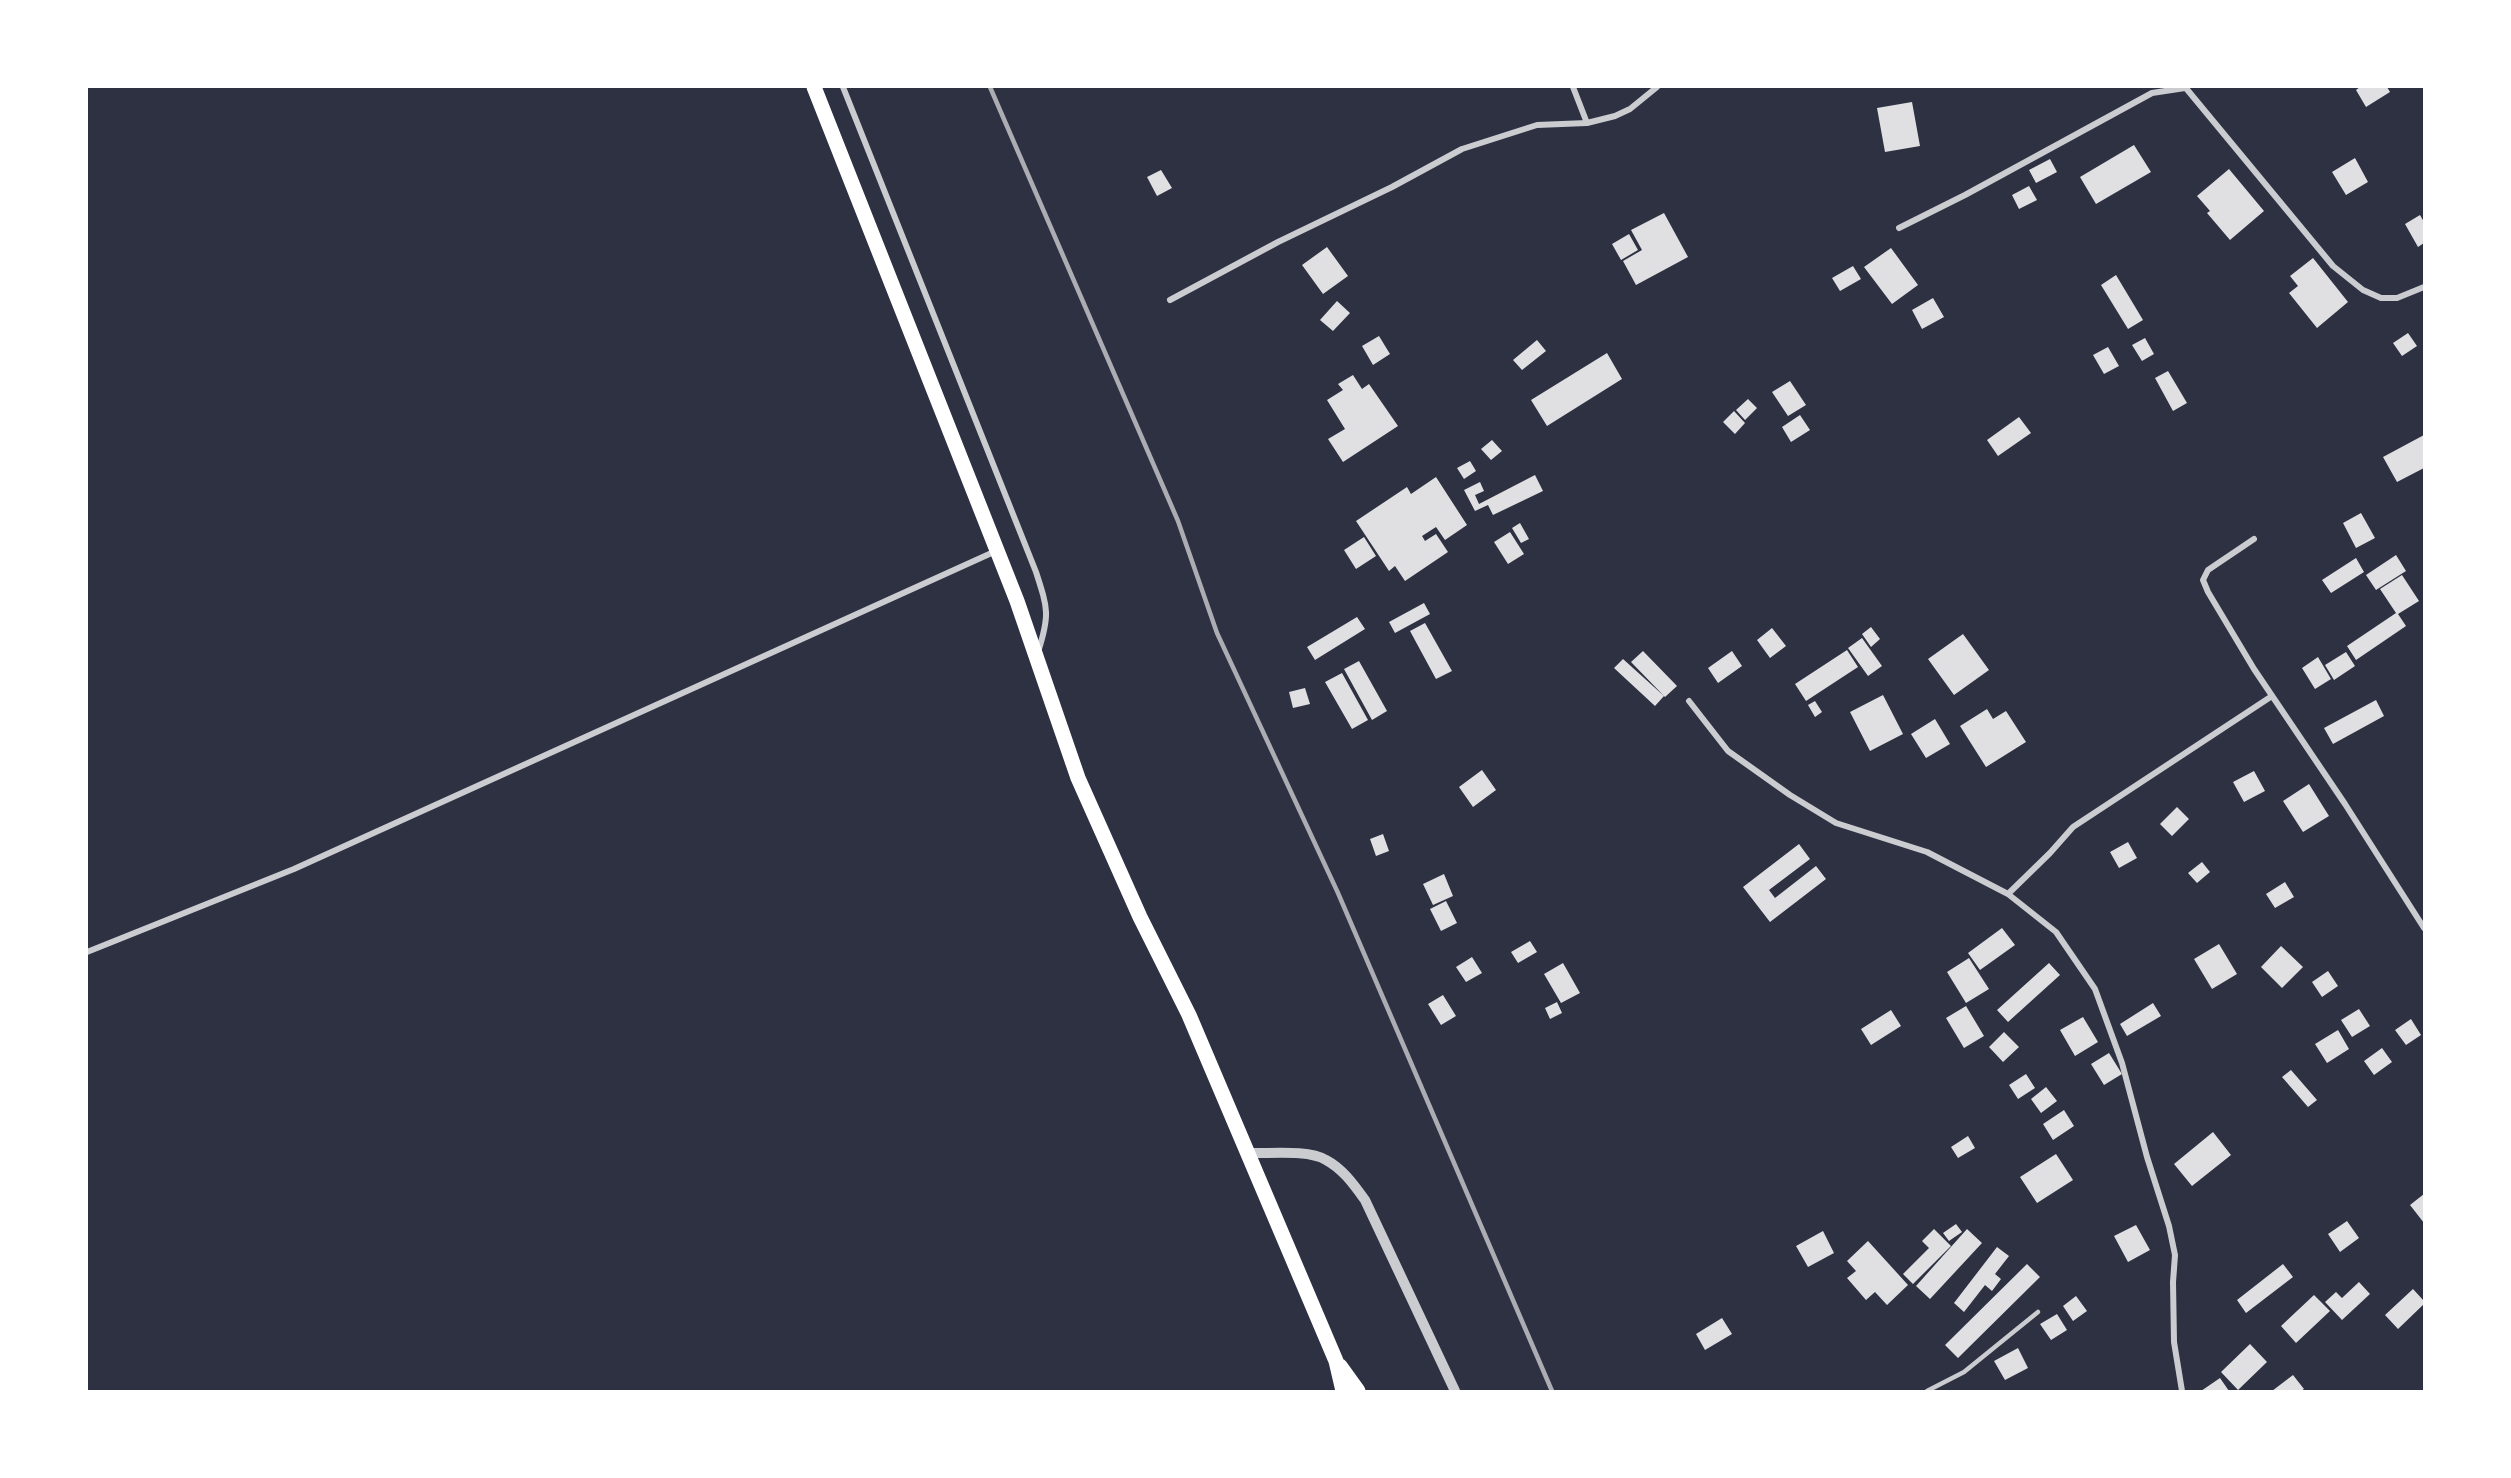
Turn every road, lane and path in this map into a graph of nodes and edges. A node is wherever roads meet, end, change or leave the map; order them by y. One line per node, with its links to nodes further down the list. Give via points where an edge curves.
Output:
1 (814, 87): 11 (highway)
2 (843, 87): 12 (street, via 1045,598 1047,622)
3 (1573, 87): 6 (street)
4 (1657, 87): 6 (street, via 1630,109)
5 (2185, 88): 7 (street, via 2152,93); 8 (street, via 2333,266 2381,298 2397,298)
6 (1587, 123): 9 (street, via 1537,125 1462,149)
7 (1899, 228)
8 (2424, 287)
9 (1170, 300)
10 (2254, 539): 13 (street, via 2208,570 2203,580)
11 (997, 551): 12 (highway); 17 (street, via 294,869)
12 (1036, 656): 18 (highway, via 1078,778 1189,1015)
13 (2272, 696): 15 (street, via 2073,827); 16 (street)
14 (1689, 701): 15 (street, via 1728,751 1836,824 1927,852)
15 (2008, 894): 25 (street, via 2056,932 2095,989 2122,1064 2175,1255 2175,1342)
16 (2424, 928)
17 (87, 952)
18 (1247, 1153): 20 (highway); 23 (street, via 1325,1158 1345,1174 1365,1200)
19 (2038, 1312): 24 (lane, via 1964,1372)
20 (1336, 1361): 21 (highway); 22 (highway)
21 (1343, 1391)
22 (1358, 1391)
23 (1455, 1391)
24 (1927, 1391)
25 (2182, 1391)

